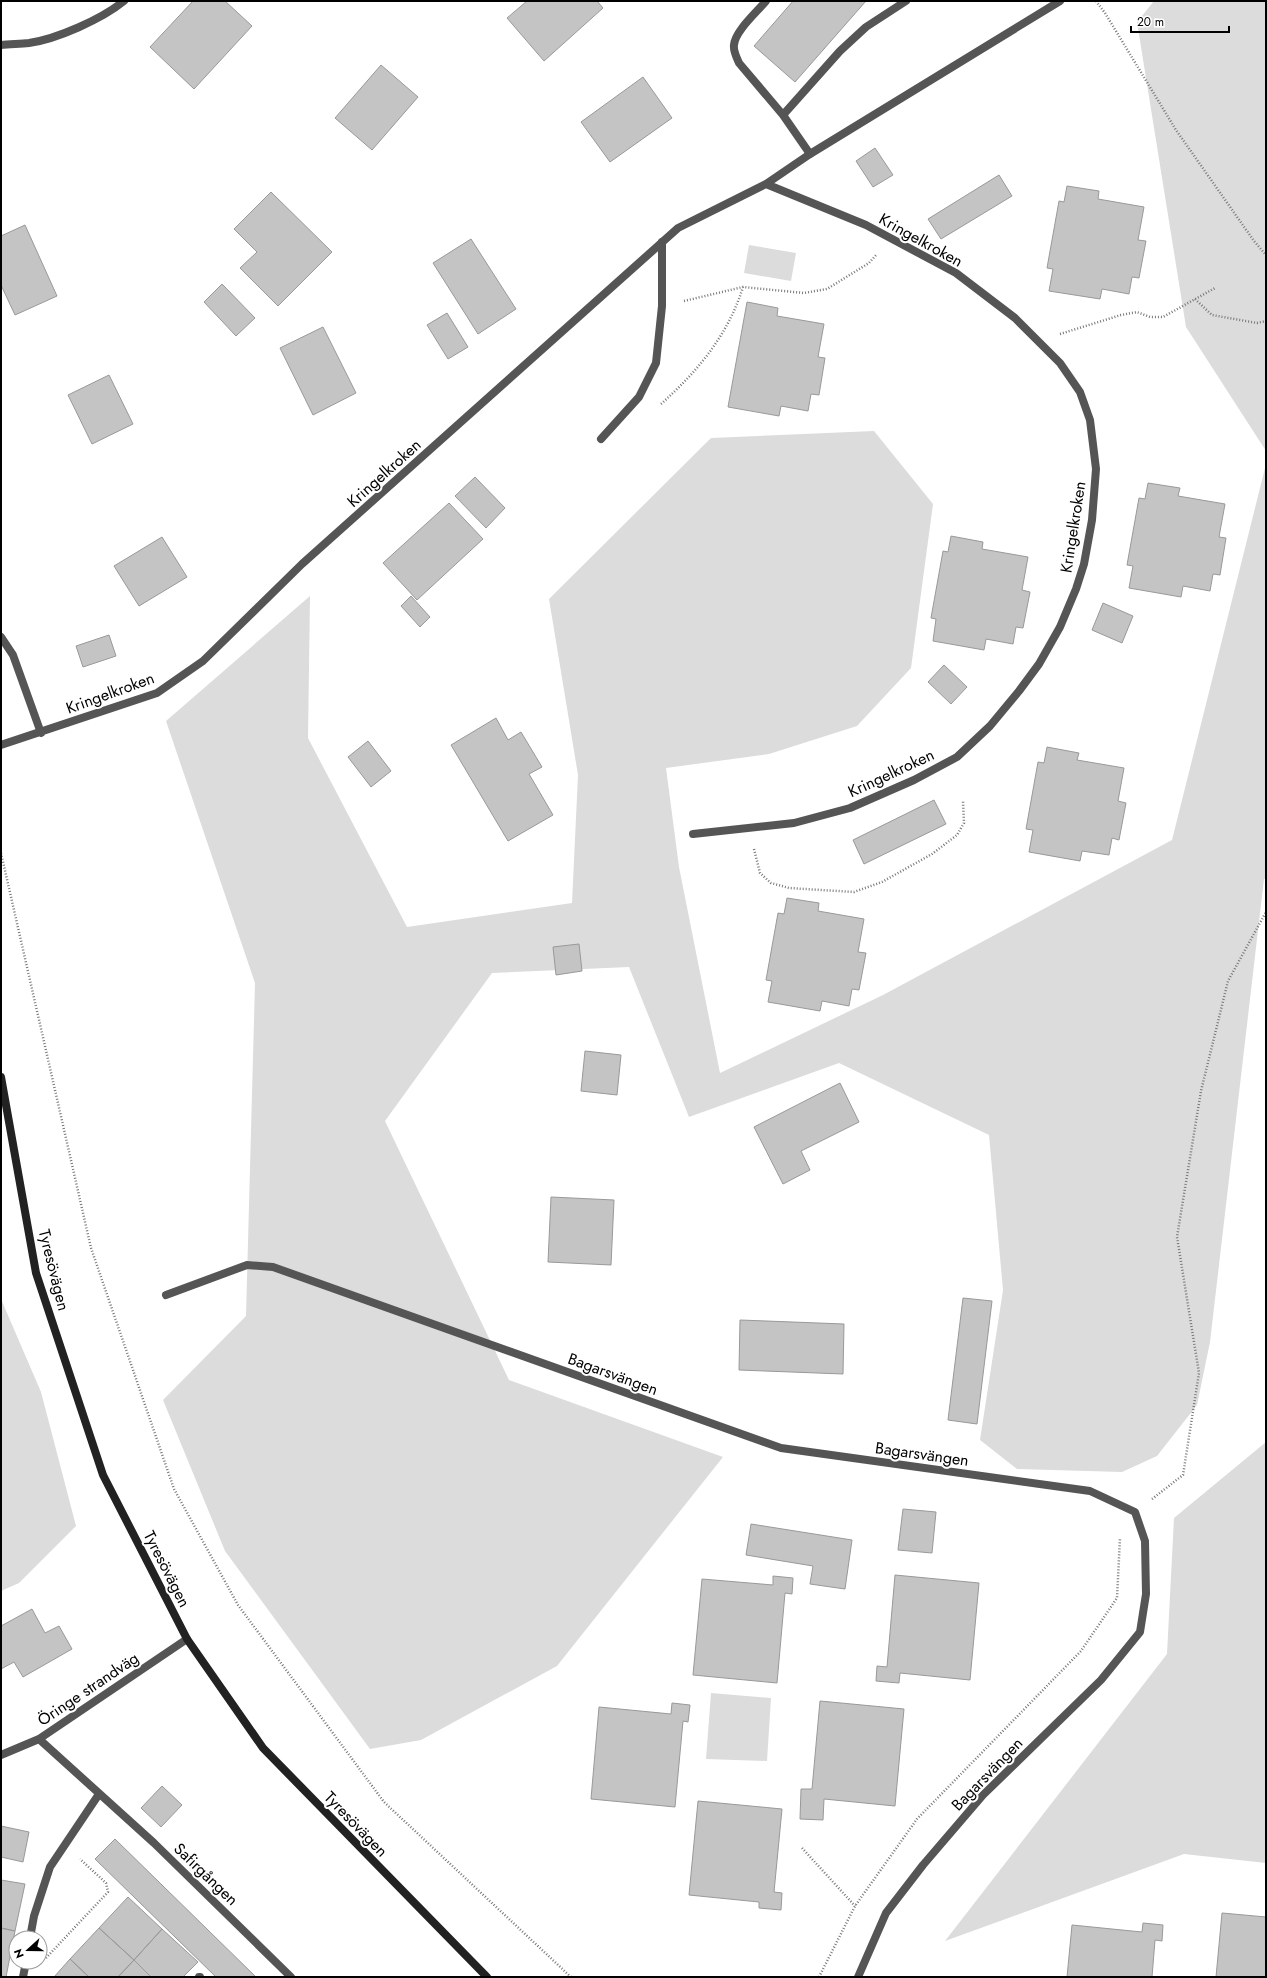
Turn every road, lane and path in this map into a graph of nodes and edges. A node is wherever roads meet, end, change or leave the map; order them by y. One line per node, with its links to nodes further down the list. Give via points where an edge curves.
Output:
1 (124, 1): 6 (street, via 111,12 73,30 30,43)
2 (766, 1): 7 (street, via 737,35 734,45 739,63)
3 (906, 1): 7 (street, via 866,28 840,51)
4 (1060, 1): 8 (street, Kringelkroken)
5 (1096, 1): 12 (path, via 1176,130)
6 (1, 45)
7 (783, 115): 8 (street)
8 (810, 154): 9 (street, Kringelkroken)
9 (766, 184): 10 (street, Kringelkroken, via 866,225); 11 (street, Kringelkroken, via 678,228)
10 (883, 235): 13 (path, via 879,252 869,263 827,289 804,293); 25 (street, Kringelkroken, via 956,273 1015,318 1060,363 1080,392 1090,420 1096,469 1092,520 1084,564 1060,627 1039,664 990,726 957,757 914,780 850,808 794,823)
11 (662, 242): 16 (street); 22 (street, Kringelkroken, via 302,564 204,661 157,693)
12 (1266, 255)
13 (743, 287): 16 (path); 19 (path, via 737,306 724,331 710,354 692,375 655,410)
14 (1215, 288): 15 (path)
15 (1195, 299): 17 (path, via 1212,315 1257,323); 18 (path, via 1163,317 1150,317 1137,312)
16 (662, 306): 19 (street, via 656,363)
17 (1266, 322)
18 (1056, 335)
19 (639, 397): 20 (street)
20 (601, 439)
21 (1, 637): 22 (street, via 13,655)
22 (41, 733): 23 (street, Kringelkroken)
23 (1, 745)
24 (963, 801): 26 (path, via 964,823 957,835 932,854 882,882 854,892 789,888 771,883 760,873)
25 (693, 834)
26 (754, 849)
27 (1, 852): 43 (path, via 91,1248 174,1489 238,1605 384,1802)
28 (1266, 912): 31 (path, via 1228,981 1201,1091 1177,1237 1199,1373 1183,1475)
29 (1, 1077): 32 (main road, Tyresövägen, via 36,1273 101,1468)
30 (166, 1295): 31 (street, Bagarsvängen, via 247,1265 273,1268 780,1448 1090,1491)
31 (1135, 1512): 38 (path, via 1119,1539 1117,1598 1081,1651 917,1819); 45 (street, Bagarsvängen, via 1145,1541 1146,1594 1140,1632 1101,1680 983,1795 923,1865 886,1913)
32 (187, 1639): 33 (street, Öringe strandväg); 42 (main road, Tyresövägen, via 263,1748)
33 (39, 1739): 34 (street, Öringe strandväg); 35 (street, Safirgången)
34 (1, 1755)
35 (98, 1794): 36 (street); 41 (street, Safirgången, via 154,1843)
36 (64, 1844): 39 (street, via 50,1867); 40 (path, via 106,1883 108,1892)
37 (802, 1848): 38 (path)
38 (855, 1906): 44 (path)
39 (31, 1930)
40 (48, 1956)
41 (291, 1977)
42 (487, 1977)
43 (571, 1977)
44 (819, 1977)
45 (858, 1977)

